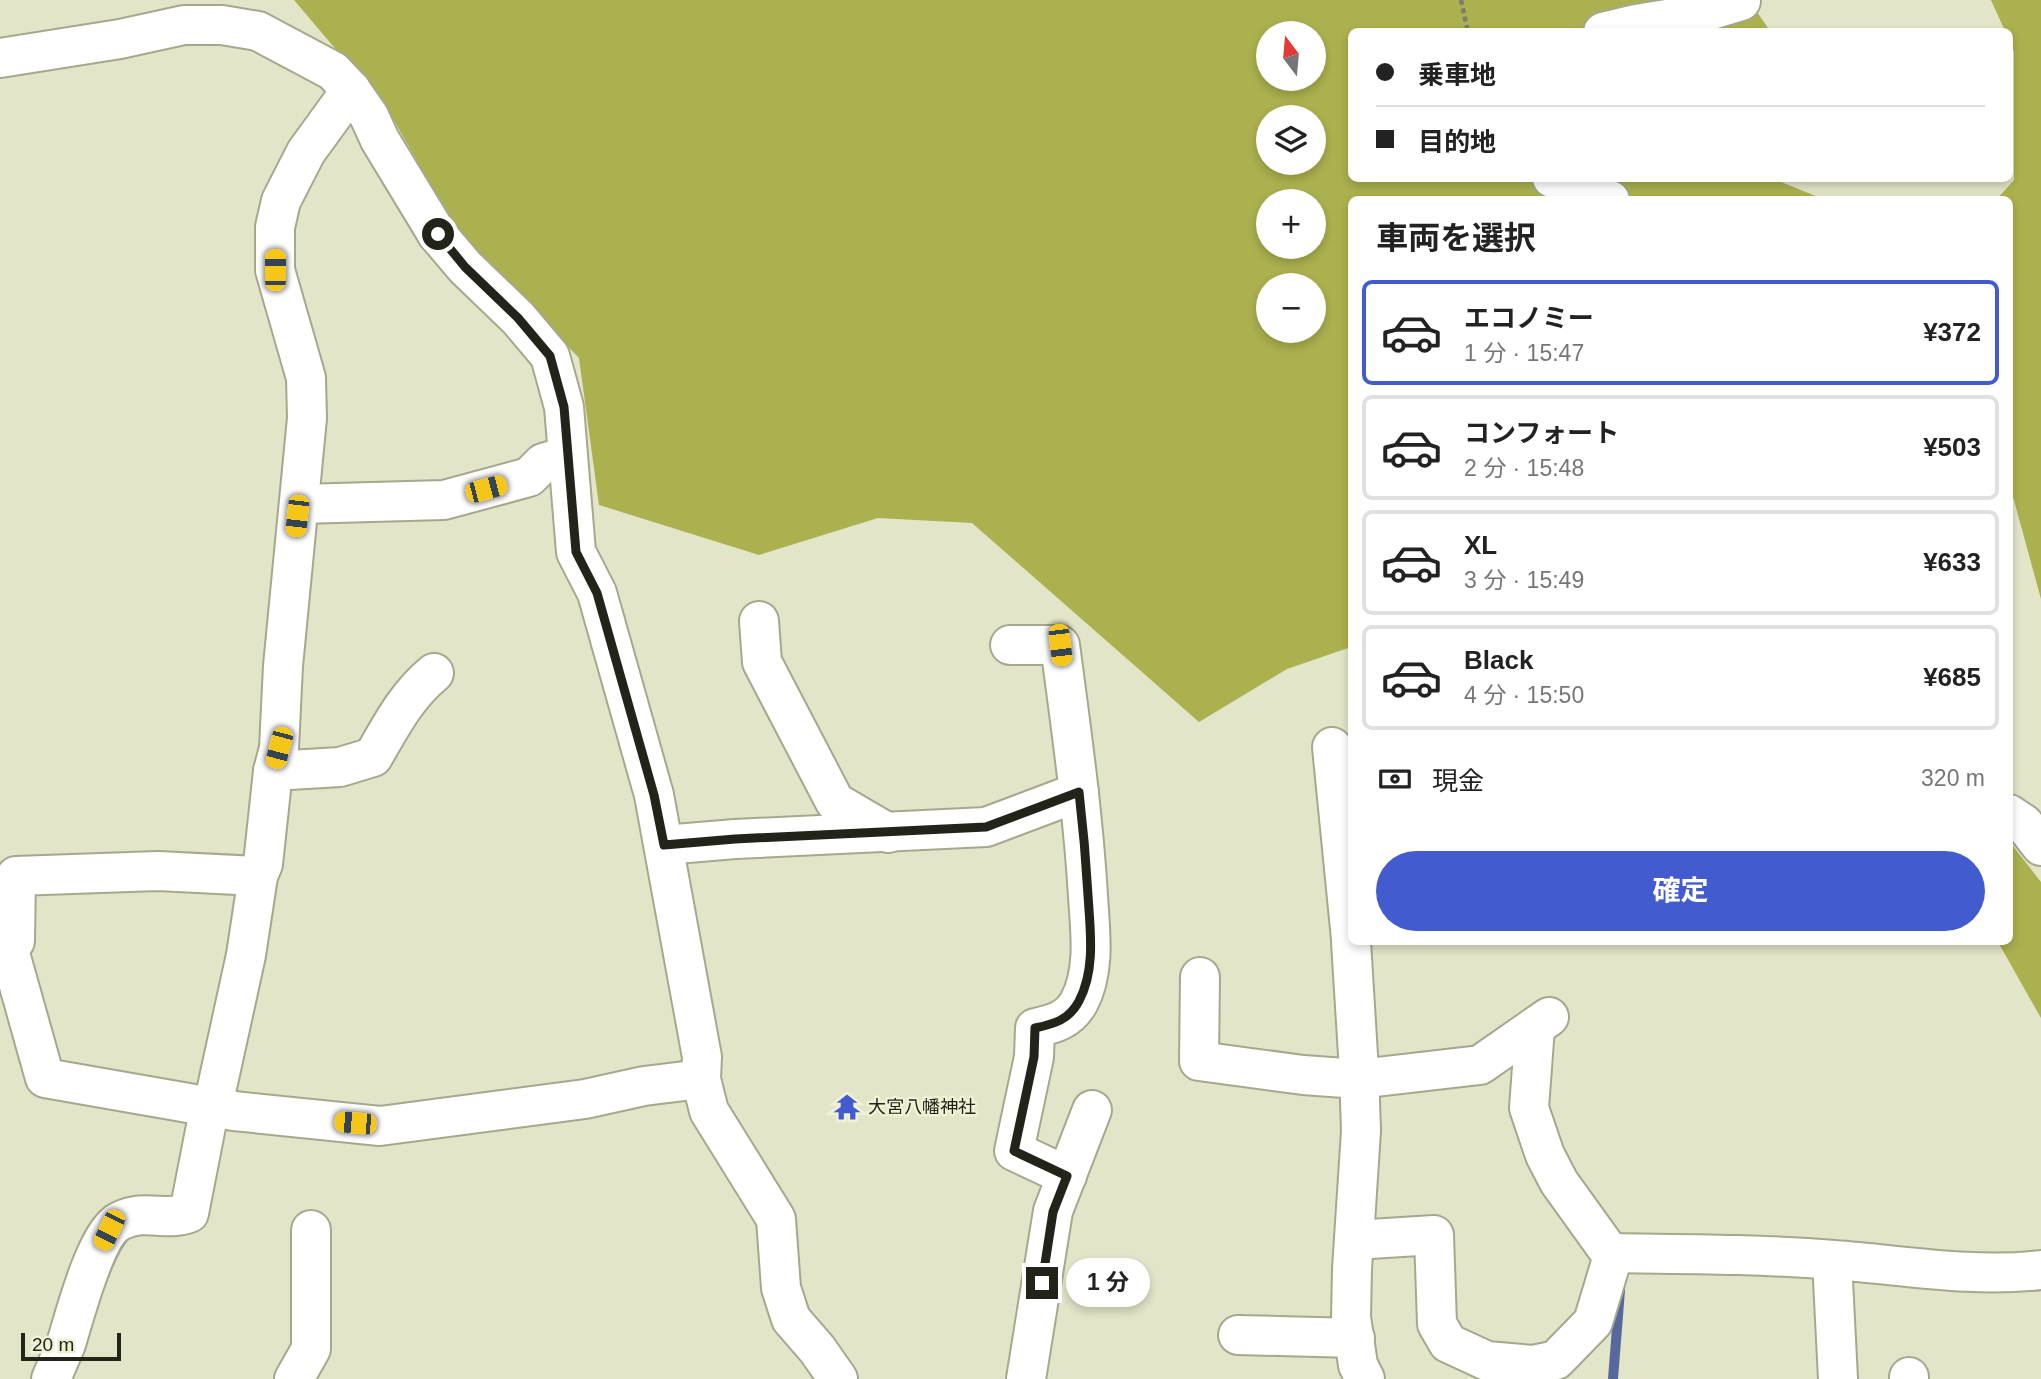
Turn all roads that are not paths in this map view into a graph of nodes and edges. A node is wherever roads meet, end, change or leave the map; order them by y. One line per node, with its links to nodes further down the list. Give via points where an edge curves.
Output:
1 (1741, 1): 2 (street)
2 (1620, 28)
3 (0, 58): 4 (street, via 184,25 222,25 258,31 333,71)
4 (351, 90): 7 (street, via 438,234 550,356 564,407); 8 (street, via 306,152 281,201 275,228 275,270 306,378)
5 (1563, 182): 6 (street)
6 (1599, 196)
7 (567, 456): 8 (street, via 543,463 528,477 444,500); 17 (street, via 576,552 597,593)
8 (300, 504): 13 (street, via 279,748)
9 (759, 621): 16 (street, via 762,662 835,802)
10 (1010, 645): 14 (street, via 1060,645)
11 (434, 673): 13 (street, via 418,686 373,757 340,767)
12 (1332, 747): 20 (street)
13 (273, 771): 19 (street)
14 (1079, 792): 16 (street, via 986,827); 28 (street, via 1091,949 1088,978 1079,1003 1059,1023 1035,1028 1034,1057 1014,1151)
15 (2013, 817): 18 (street)
16 (888, 833): 17 (street)
17 (664, 845): 24 (street, via 702,1057)
18 (2041, 846)
19 (258, 876): 22 (street, via 158,871 16,876 15,941); 26 (street, via 246,955)
20 (1348, 910)
21 (1351, 945): 25 (street)
22 (4, 950): 26 (street, via 45,1078)
23 (1200, 977): 25 (street, via 1199,1061)
24 (701, 1079): 26 (street, via 380,1126); 38 (street, via 709,1111 776,1220 781,1288 791,1319)
25 (1359, 1079): 30 (street, via 1361,1131); 31 (street, via 1480,1065 1542,1022 1529,1108 1559,1182)
26 (211, 1108): 36 (street, via 189,1213 177,1217 139,1214 109,1230 87,1276)
27 (1091, 1110): 28 (street)
28 (1067, 1176): 39 (street, via 1053,1212)
29 (311, 1230): 37 (street, via 311,1349)
30 (1354, 1240): 31 (street, via 1434,1235 1437,1324 1448,1343 1487,1361 1533,1365 1556,1360 1593,1322 1609,1276); 35 (street)
31 (1610, 1253): 32 (street)
32 (1832, 1260): 33 (street, via 1949,1272); 41 (street)
33 (2041, 1270)
34 (1238, 1335): 35 (street)
35 (1355, 1338): 40 (street)
36 (51, 1379)
37 (294, 1379)
38 (838, 1379)
39 (1026, 1379)
40 (1365, 1379)
41 (1838, 1379)

